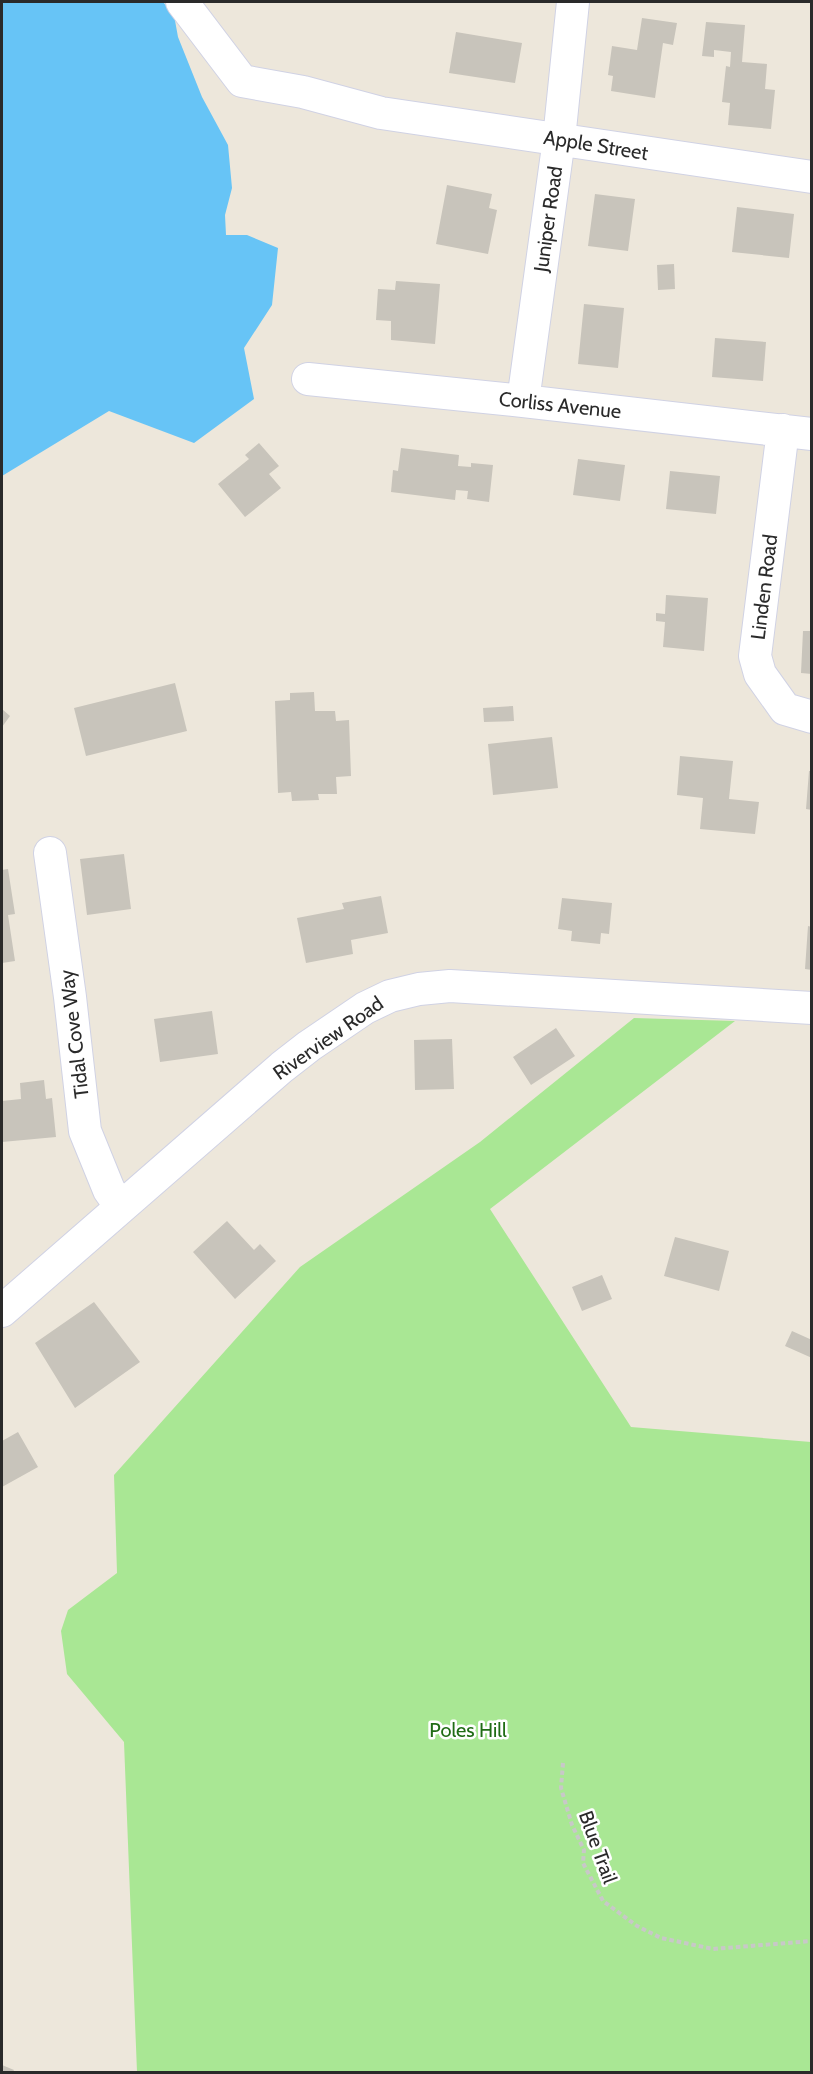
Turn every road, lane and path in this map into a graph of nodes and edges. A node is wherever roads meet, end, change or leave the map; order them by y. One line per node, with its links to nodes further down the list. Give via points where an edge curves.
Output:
1 (183, 2): 3 (street, Apple Street, via 242,81 381,113)
2 (573, 2): 3 (street, Juniper Road)
3 (559, 139): 4 (street, Apple Street); 6 (street, Juniper Road)
4 (812, 177)
5 (308, 379): 6 (street, Corliss Avenue)
6 (523, 401): 7 (street, Corliss Avenue)
7 (797, 432): 8 (street, Linden Road, via 755,656 760,674 785,709)
8 (812, 717)
9 (50, 853): 11 (street, Tidal Cove Way, via 85,1131 109,1190)
10 (812, 1008): 11 (street, Riverview Road, via 450,986 390,996 365,1008 282,1067)
11 (121, 1207): 12 (street, Riverview Road)
12 (2, 1311)
13 (563, 1763): 14 (path, Blue Trail, via 561,1788 584,1850 583,1863 603,1901 637,1926 661,1938 713,1949)
14 (812, 1941)

